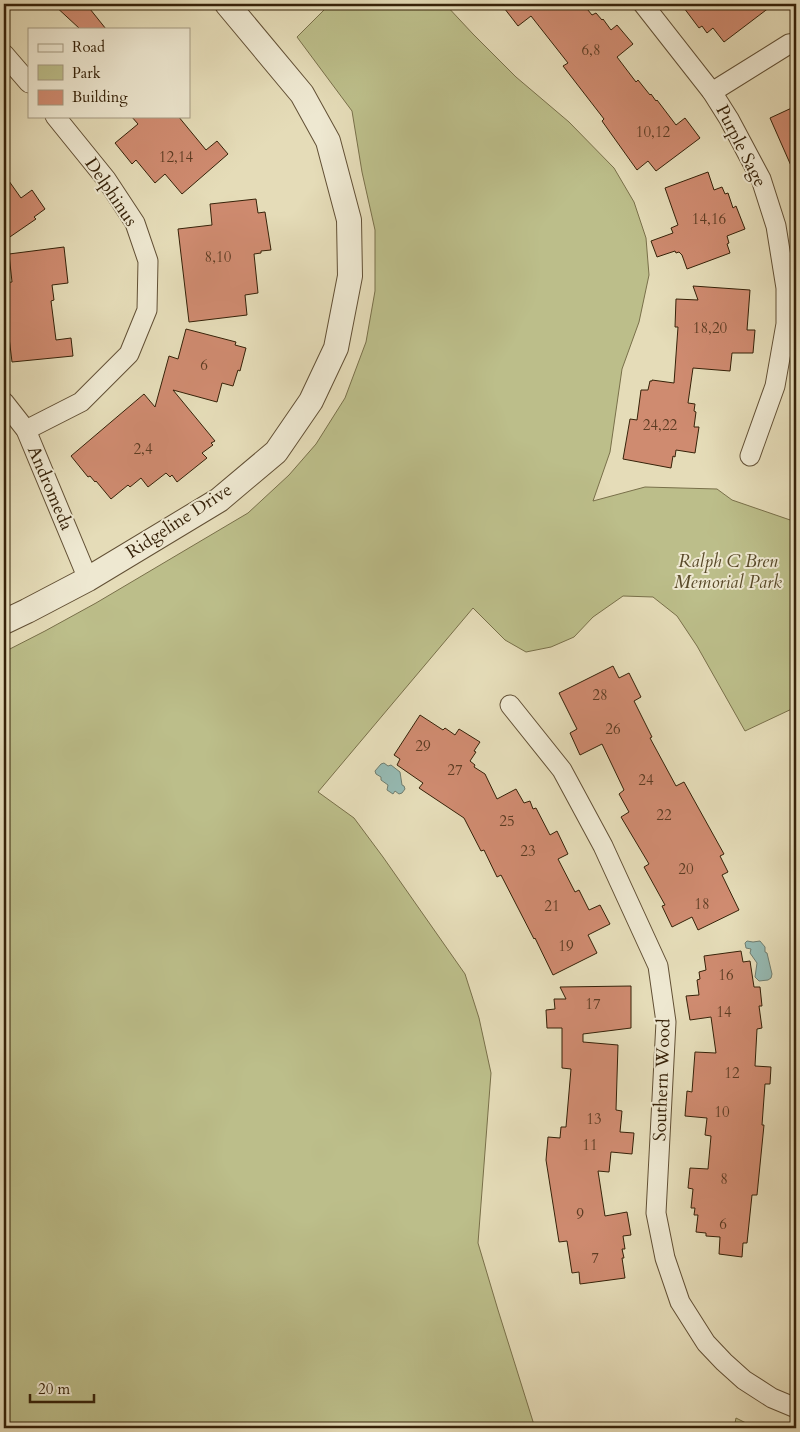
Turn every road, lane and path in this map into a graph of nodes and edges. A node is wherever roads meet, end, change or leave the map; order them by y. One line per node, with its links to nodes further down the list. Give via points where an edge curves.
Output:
1 (227, 4): 11 (street, Ridgeline Drive, via 302,94 328,141 349,220 350,276 336,348 311,401 276,452 218,500)
2 (643, 4): 6 (street, Purple Sage)
3 (796, 43): 6 (street)
4 (4, 54): 5 (street)
5 (28, 82)
6 (712, 92): 10 (street, Purple Sage, via 761,178 776,226 786,288 786,324 775,386)
7 (57, 118): 9 (street, Delphinus, via 135,222 148,261 147,310 129,354 81,402)
8 (4, 402): 9 (street, Andromeda)
9 (26, 430): 11 (street, Andromeda)
10 (750, 456)
11 (88, 579): 12 (street, Ridgeline Drive)
12 (4, 622)
13 (510, 705): 14 (street, Southern Wood, via 562,770 603,846 658,966 666,1022 656,1213 665,1258 680,1302 706,1343 724,1362 772,1398)
14 (796, 1408)

